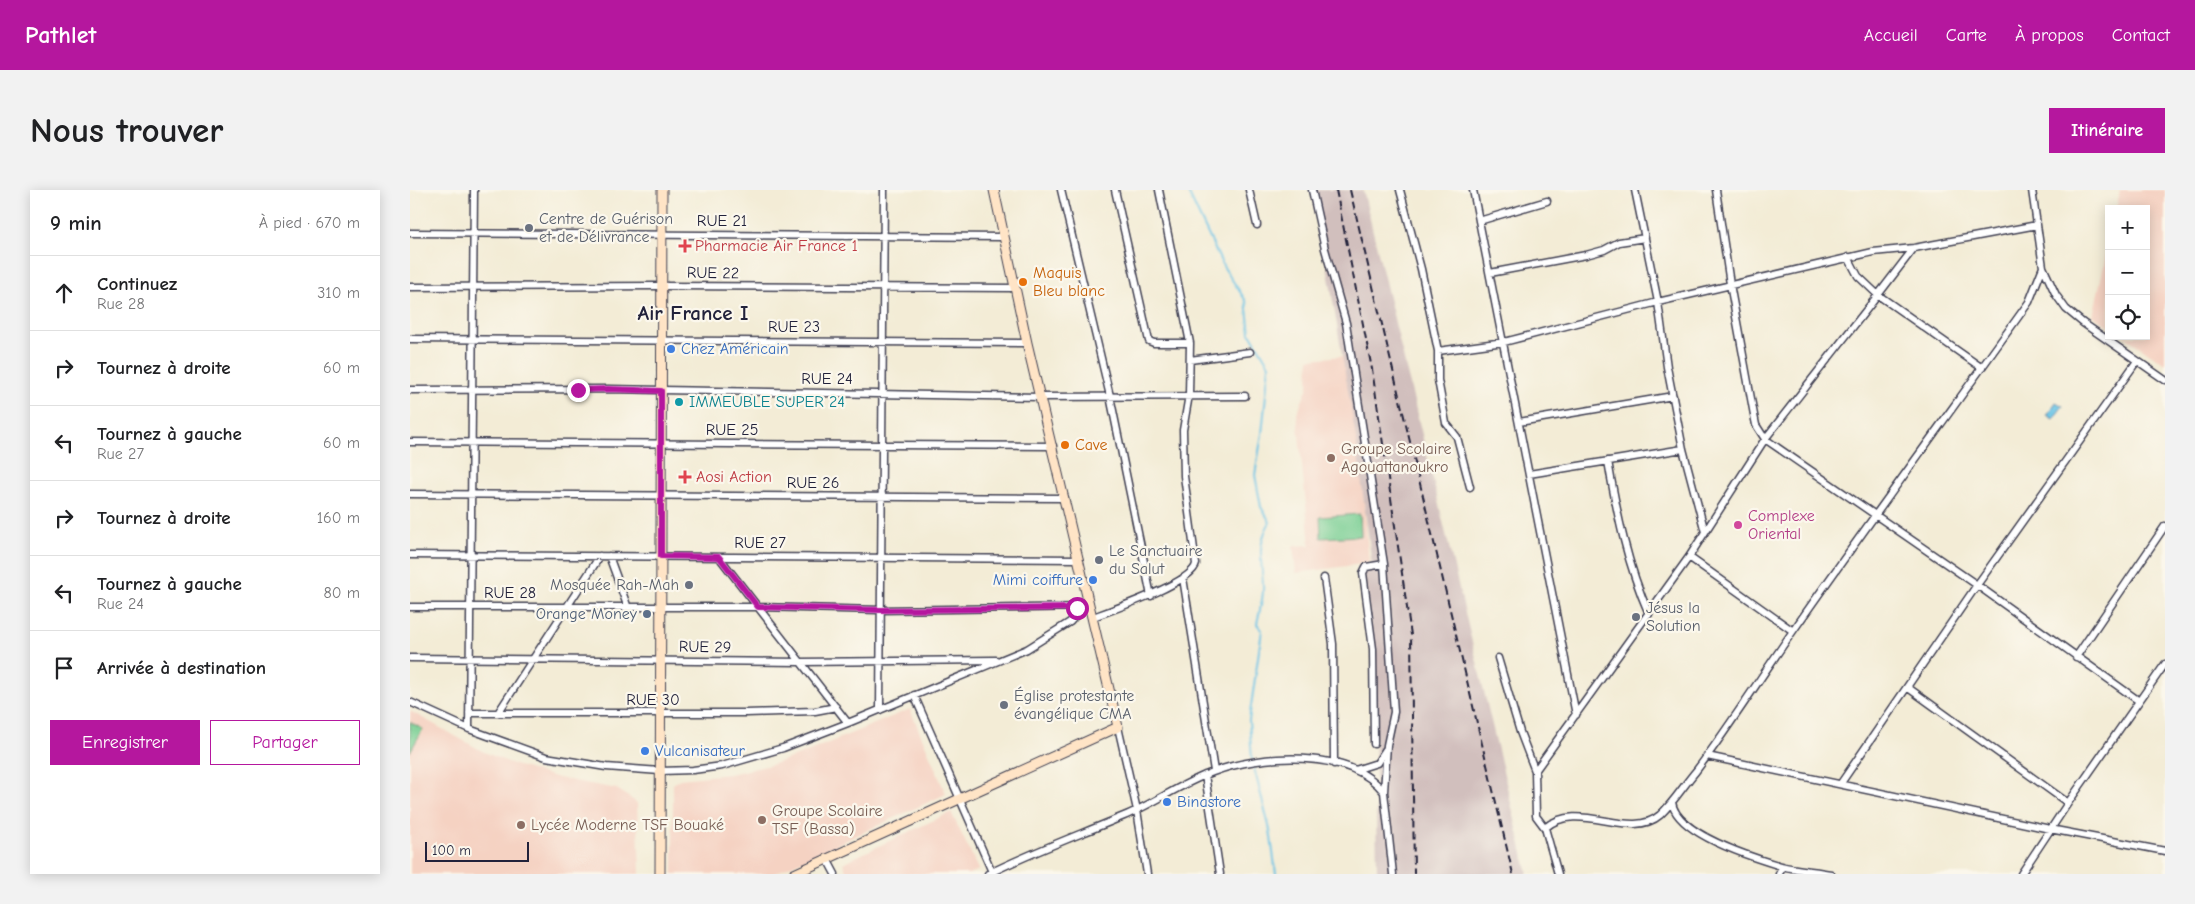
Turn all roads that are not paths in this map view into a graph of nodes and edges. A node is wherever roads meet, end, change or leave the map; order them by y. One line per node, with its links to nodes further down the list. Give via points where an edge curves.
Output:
1 (474, 190): 20 (street)
2 (662, 190): 21 (street)
3 (884, 190): 22 (street)
4 (994, 190): 23 (street)
5 (1061, 190): 55 (street)
6 (1114, 190): 43 (street, via 1149,341 1154,344)
7 (1159, 190): 43 (street)
8 (1249, 190): 17 (street)
9 (1312, 190): 87 (street, via 1346,323)
10 (1400, 190): 44 (street)
11 (1473, 190): 16 (street)
12 (1635, 190): 24 (street)
13 (1716, 190): 29 (street)
14 (2032, 190): 18 (street)
15 (1547, 201): 16 (street)
16 (1479, 220): 28 (street)
17 (1257, 225)
18 (2037, 225): 25 (street); 27 (street)
19 (410, 233): 20 (street, RUE 21)
20 (474, 233): 21 (street, RUE 21); 32 (street)
21 (662, 235): 22 (street, RUE 21); 30 (street)
22 (883, 236): 23 (street, RUE 21); 33 (street)
23 (1004, 237): 34 (street)
24 (1645, 238): 28 (street, via 1619,242 1586,255); 36 (street)
25 (1914, 248): 26 (street); 35 (street)
26 (1848, 257): 29 (street); 35 (street, via 1858,276)
27 (2042, 267): 47 (street, via 2066,309); 48 (street, via 2029,302)
28 (1490, 273): 42 (street)
29 (1730, 284): 36 (street); 60 (street, via 1756,425)
30 (661, 286): 32 (street, RUE 22); 33 (street, RUE 22); 39 (street)
31 (410, 287): 32 (street, RUE 22)
32 (473, 287): 38 (street)
33 (883, 288): 34 (street, RUE 22); 40 (street)
34 (1015, 288): 41 (street)
35 (1878, 295): 48 (street); 60 (street)
36 (1658, 302): 42 (street); 57 (street)
37 (410, 339): 38 (street, RUE 23)
38 (473, 339): 39 (street, RUE 23); 51 (street)
39 (661, 340): 40 (street, RUE 23); 52 (street)
40 (882, 342): 41 (street, RUE 23); 53 (street)
41 (1027, 342): 58 (street)
42 (1504, 342): 44 (street); 59 (street)
43 (1190, 343): 46 (street)
44 (1438, 351): 69 (street, via 1438,380 1446,423 1457,437)
45 (1250, 352): 46 (street)
46 (1190, 360): 54 (street)
47 (2137, 361): 49 (street); 90 (street)
48 (1982, 368): 75 (street)
49 (2165, 380)
50 (410, 390): 51 (street, RUE 24)
51 (472, 390): 52 (street, RUE 24); 61 (street)
52 (661, 391): 53 (street, RUE 24); 63 (street)
53 (882, 393): 58 (street, RUE 24); 64 (street)
54 (1189, 395): 55 (street, RUE 24); 56 (street, RUE 24); 88 (street, via 1183,430 1184,476 1196,564 1195,569)
55 (1110, 396): 58 (street, RUE 24); 91 (street)
56 (1245, 396)
57 (1673, 396): 59 (street); 66 (street)
58 (1040, 397): 65 (street)
59 (1519, 422): 68 (street)
60 (1764, 439): 75 (street); 77 (street)
61 (472, 441): 62 (street, RUE 25); 63 (street, RUE 25); 71 (street)
62 (410, 442)
63 (661, 443): 64 (street, RUE 25); 72 (street)
64 (882, 445): 65 (street, RUE 25); 73 (street)
65 (1053, 446): 74 (street)
66 (1683, 449): 67 (street); 77 (street)
67 (1608, 461): 68 (street); 101 (street, via 1626,552)
68 (1529, 474): 123 (street)
69 (1470, 487)
70 (410, 494): 71 (street, RUE 26)
71 (471, 494): 72 (street, RUE 26); 79 (street)
72 (661, 496): 73 (street, RUE 26); 82 (street)
73 (881, 497): 74 (street, RUE 26); 85 (street)
74 (1065, 498): 86 (street)
75 (1875, 515): 90 (street); 103 (street)
76 (2165, 526): 104 (street)
77 (1705, 532): 84 (street)
78 (410, 555): 79 (street, RUE 27)
79 (471, 555): 80 (street, RUE 27); 93 (street)
80 (600, 556): 81 (street, RUE 27); 96 (street)
81 (609, 556): 82 (street, RUE 27); 97 (street)
82 (661, 556): 83 (street, RUE 27); 98 (street)
83 (719, 557): 85 (street, RUE 27); 94 (street)
84 (1689, 557): 101 (street); 103 (street)
85 (881, 558): 86 (street, RUE 27); 100 (street)
86 (1079, 559): 95 (street)
87 (1384, 564): 127 (street, via 1366,567 1362,576 1374,649); 128 (street, via 1394,712)
88 (1183, 578): 91 (street); 133 (street)
89 (1324, 578): 130 (street, via 1332,644)
90 (1977, 585): 104 (street); 114 (street)
91 (1151, 596): 102 (street)
92 (410, 607): 93 (street, RUE 28)
93 (470, 607): 96 (street, RUE 28); 106 (street)
94 (758, 607): 98 (street, RUE 28); 100 (street, RUE 28); 112 (street)
95 (1090, 607): 99 (street, RUE 28); 102 (street)
96 (566, 608): 97 (street, RUE 28); 108 (street)
97 (628, 608): 98 (street, RUE 28)
98 (661, 608): 109 (street)
99 (1077, 608): 100 (street, RUE 28); 110 (street, via 1070,622 1027,649)
100 (880, 610): 111 (street)
101 (1649, 614): 123 (street)
102 (1093, 618): 125 (street)
103 (1793, 631): 129 (street)
104 (2076, 657): 116 (street)
105 (410, 658): 106 (street, RUE 29)
106 (470, 658): 108 (street, RUE 29); 120 (street)
107 (1498, 658): 134 (street)
108 (533, 659): 109 (street, RUE 29); 121 (street)
109 (660, 660): 112 (street, RUE 29); 122 (street)
110 (1000, 660): 111 (street, RUE 29); 115 (street)
111 (880, 661): 112 (street, RUE 29); 119 (street)
112 (800, 662): 118 (street)
113 (2165, 664): 116 (street)
114 (1907, 687): 136 (street); 140 (street)
115 (914, 695): 119 (street); 138 (street)
116 (2139, 701): 140 (street)
117 (410, 702): 126 (street)
118 (836, 707): 122 (street, RUE 30, via 815,711); 124 (street)
119 (880, 710): 124 (street)
120 (469, 713): 121 (street, RUE 30); 126 (street)
121 (498, 713): 122 (street, RUE 30)
122 (660, 714): 132 (street)
123 (1576, 715): 134 (street)
124 (848, 723): 132 (street, via 750,759 693,770)
125 (1118, 727): 138 (street); 141 (street)
126 (469, 729): 132 (street, via 546,757 606,768)
127 (1374, 744)
128 (1387, 746): 131 (street, via 1377,763); 137 (street)
129 (1707, 756): 136 (street); 139 (street)
130 (1334, 764): 131 (street); 133 (street, via 1297,758)
131 (1354, 770): 137 (street, via 1376,781)
132 (660, 771): 148 (street)
133 (1214, 771): 135 (street)
134 (1535, 771): 142 (street, via 1536,816)
135 (1205, 775): 141 (street); 152 (street)
136 (1841, 783): 143 (street)
137 (1384, 792): 153 (street)
138 (960, 800): 145 (street); 147 (street)
139 (1672, 802): 142 (street, via 1643,824 1572,818 1554,821); 146 (street, via 1673,809 1691,828 1710,840)
140 (2068, 803): 143 (street)
141 (1137, 810): 147 (street); 151 (street)
142 (1545, 828): 154 (street)
143 (2050, 829): 144 (street); 157 (street)
144 (2165, 851)
145 (827, 859): 149 (street); 150 (street)
146 (1782, 866): 155 (street); 156 (street)
147 (991, 873)
148 (660, 874)
149 (794, 874)
150 (835, 874)
151 (1147, 874)
152 (1220, 874)
153 (1393, 874)
154 (1558, 874)
155 (1780, 874)
156 (1831, 874)
157 (2021, 874)

